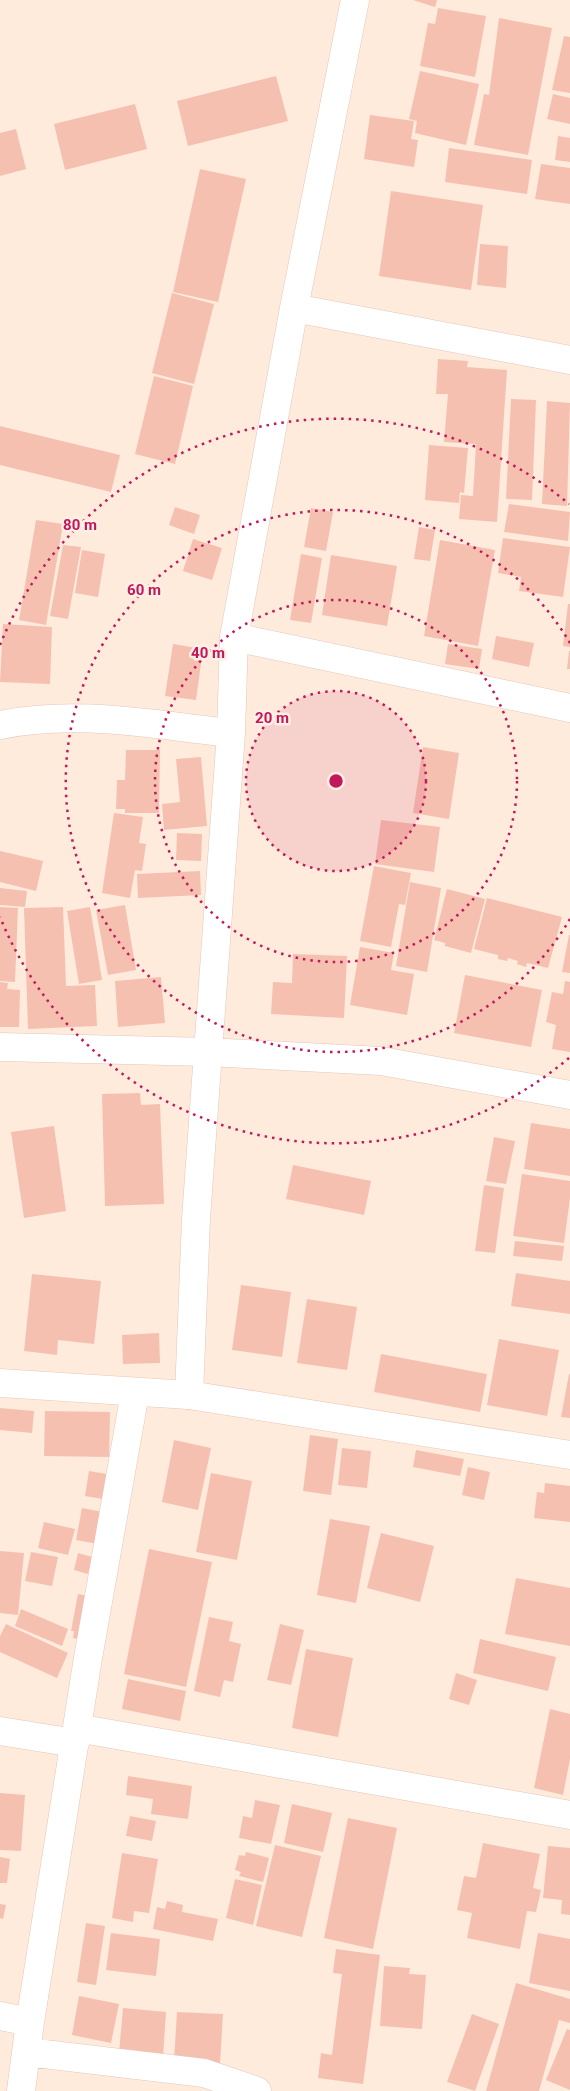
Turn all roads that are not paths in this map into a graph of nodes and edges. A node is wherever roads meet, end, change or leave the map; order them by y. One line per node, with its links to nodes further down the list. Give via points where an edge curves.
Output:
1 (355, 0): 2 (street)
2 (294, 308): 3 (street); 4 (street)
3 (570, 360)
4 (234, 637): 5 (street); 7 (street)
5 (570, 708)
6 (0, 725): 7 (street, via 83,717)
7 (231, 733): 9 (street)
8 (0, 1047): 9 (street)
9 (208, 1052): 10 (street, via 381,1061); 13 (street, via 196,1219)
10 (570, 1096)
11 (0, 1383): 12 (street)
12 (136, 1393): 13 (street); 16 (street)
13 (189, 1395): 14 (street)
14 (570, 1455)
15 (0, 1731): 16 (street)
16 (76, 1736): 17 (street); 19 (street)
17 (570, 1815)
18 (0, 2016): 19 (street)
19 (30, 2022): 20 (street)
20 (27, 2052): 21 (street); 22 (street, via 204,2073)
21 (21, 2091)
22 (257, 2091)

